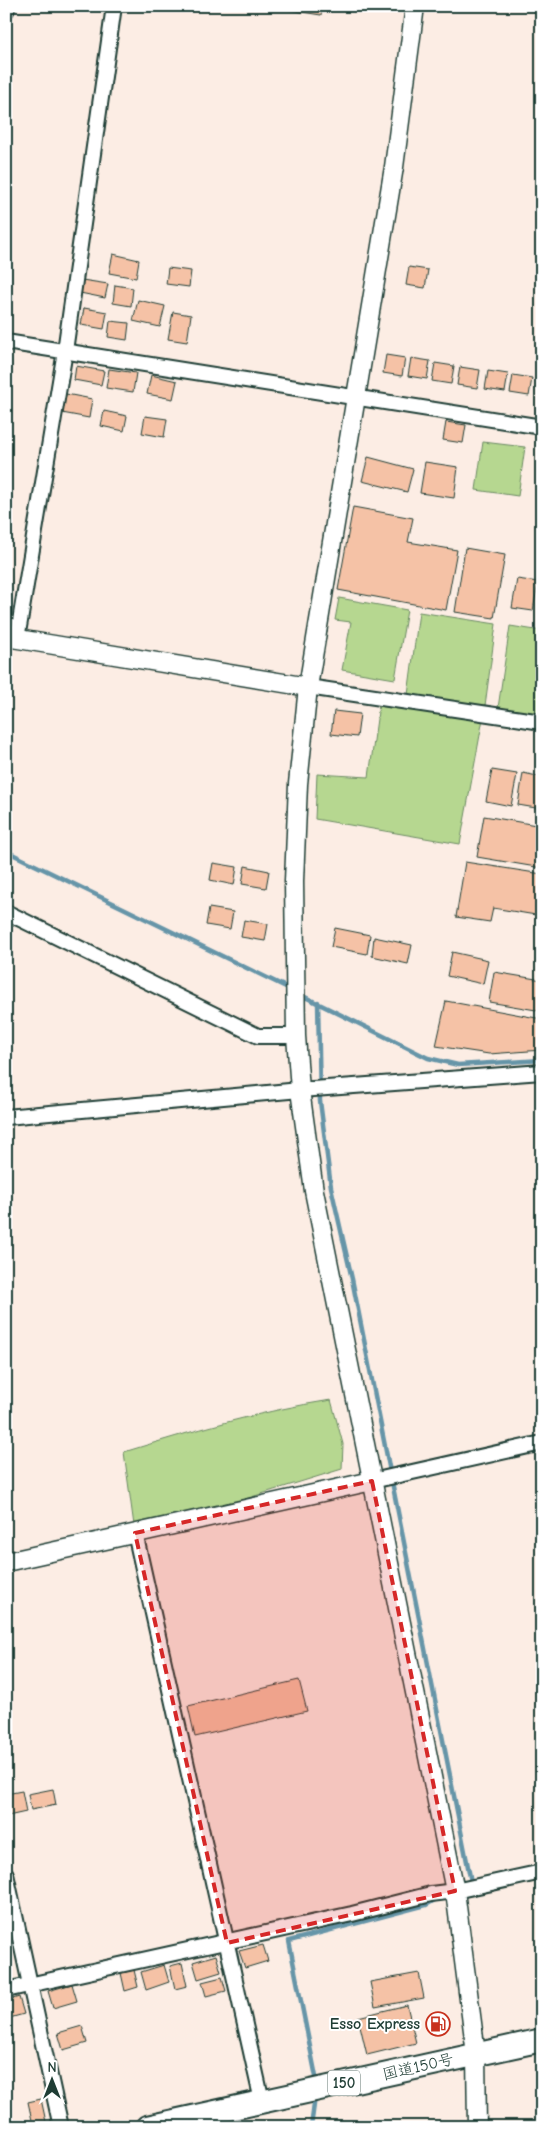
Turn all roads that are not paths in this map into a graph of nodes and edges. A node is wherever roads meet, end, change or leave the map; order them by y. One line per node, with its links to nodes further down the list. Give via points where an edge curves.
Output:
1 (8, 6): 4 (street)
2 (114, 6): 6 (street)
3 (415, 6): 7 (street, via 394,167)
4 (6, 11)
5 (6, 342): 6 (street)
6 (65, 351): 7 (street); 9 (street)
7 (356, 399): 8 (street); 10 (street)
8 (542, 427)
9 (12, 638): 10 (street)
10 (308, 687): 11 (street); 13 (street, via 298,784 294,881)
11 (542, 722)
12 (6, 912): 13 (street, via 258,1036)
13 (296, 1036): 15 (street)
14 (542, 1072): 15 (street)
15 (300, 1090): 16 (street); 18 (street, via 314,1191)
16 (6, 1117)
17 (542, 1443): 18 (street)
18 (372, 1481): 19 (street); 23 (street)
19 (135, 1533): 20 (street); 24 (street)
20 (6, 1562)
21 (542, 1872): 23 (street)
22 (6, 1874): 25 (street)
23 (455, 1892): 24 (street, via 431,1894); 28 (street)
24 (227, 1942): 25 (street); 29 (street)
25 (30, 1985): 26 (street); 30 (street)
26 (6, 1990)
27 (542, 2040): 28 (highway, 国道150号 / 150)
28 (476, 2054): 29 (highway, 国道150号 / 150); 32 (street)
29 (262, 2101): 31 (highway, 国道150号 / 150)
30 (61, 2127)
31 (147, 2127)
32 (477, 2127)

